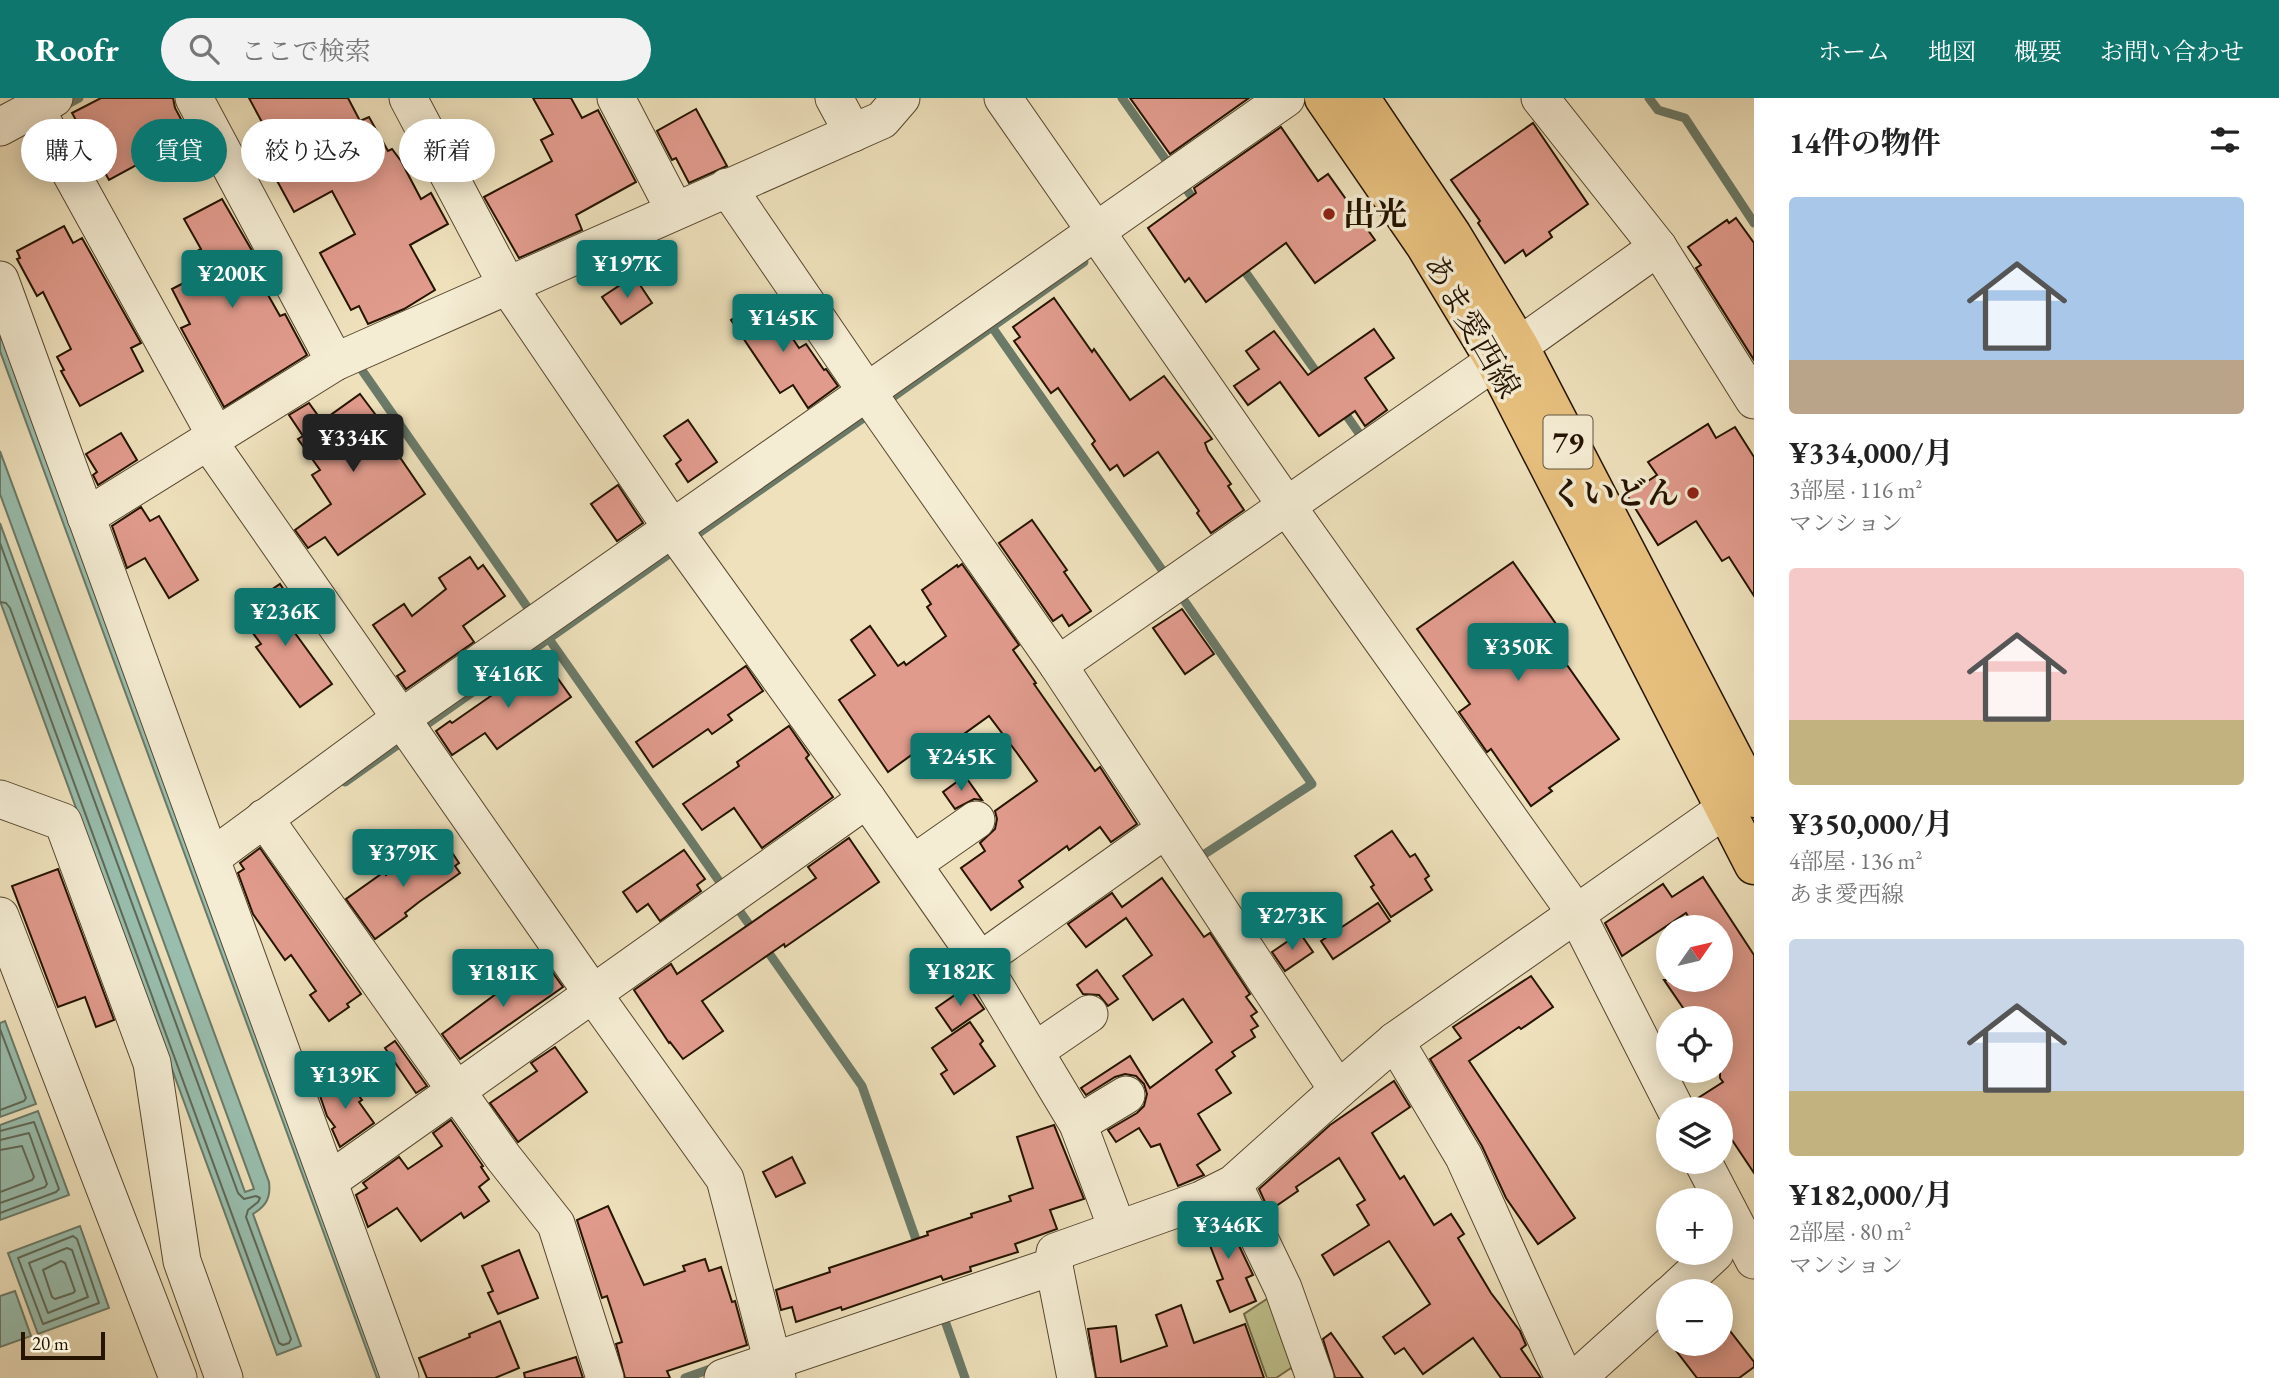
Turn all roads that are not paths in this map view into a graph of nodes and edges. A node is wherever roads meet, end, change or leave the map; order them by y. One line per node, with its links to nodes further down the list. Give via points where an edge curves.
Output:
1 (194, 98): 21 (street)
2 (408, 98): 19 (street)
3 (617, 98): 15 (street)
4 (834, 98): 13 (street)
5 (901, 98): 13 (street, via 882,120)
6 (1003, 98): 16 (street)
7 (1286, 98): 16 (street)
8 (1324, 98): 20 (main road, あま愛西線 / 79)
9 (1360, 98): 20 (main road, あま愛西線 / 79, via 1452,235)
10 (1540, 98): 17 (street)
11 (45, 103): 12 (street); 24 (street)
12 (0, 127)
13 (852, 133): 14 (street)
14 (727, 187): 15 (street); 22 (street)
15 (676, 211): 19 (street)
16 (1094, 231): 22 (street); 25 (street)
17 (1658, 247): 20 (street); 23 (street)
18 (0, 280): 26 (street)
19 (508, 285): 21 (street); 27 (street)
20 (1507, 354): 25 (street); 30 (main road, あま愛西線 / 79)
21 (335, 362): 24 (street)
22 (867, 392): 27 (street); 28 (street)
23 (1754, 400)
24 (212, 439): 26 (street); 29 (street)
25 (1286, 505): 28 (street); 39 (street)
26 (86, 517): 36 (street)
27 (672, 528): 29 (street); 32 (street)
28 (1058, 666): 35 (street)
29 (400, 719): 33 (street); 42 (street)
30 (1746, 798): 38 (main road, あま愛西線 / 79); 39 (street)
31 (0, 799): 61 (street, via 63,821 152,1063 182,1261)
32 (867, 799): 37 (street); 42 (street)
33 (264, 818): 36 (street); 47 (street)
34 (976, 820): 37 (street)
35 (1166, 830): 41 (street); 46 (street)
36 (211, 858): 52 (street)
37 (913, 864): 41 (street)
38 (1754, 864)
39 (1576, 913): 44 (street); 49 (street)
40 (0, 916): 60 (street)
41 (980, 961): 45 (street)
42 (593, 994): 47 (street); 59 (street, via 725,1179)
43 (1089, 1014): 45 (street)
44 (1395, 1041): 46 (street); 67 (street, via 1464,1157)
45 (1035, 1051): 50 (street)
46 (1338, 1090): 53 (street)
47 (456, 1091): 52 (street); 63 (street, via 556,1224)
48 (1126, 1095): 50 (street)
49 (1669, 1097)
50 (1078, 1124): 54 (street)
51 (1708, 1174): 55 (street)
52 (329, 1181): 62 (street)
53 (1233, 1184): 54 (street, via 1201,1200); 66 (street, via 1283,1288)
54 (1117, 1228): 56 (street, via 1055,1252)
55 (1736, 1242): 57 (street)
56 (1054, 1266): 59 (street); 65 (street)
57 (1689, 1279)
58 (1656, 1307): 68 (street)
59 (774, 1369): 64 (street)
60 (178, 1378)
61 (225, 1378)
62 (400, 1378)
63 (605, 1378)
64 (723, 1378)
65 (1076, 1378)
66 (1315, 1378)
67 (1564, 1378)
68 (1577, 1378)

